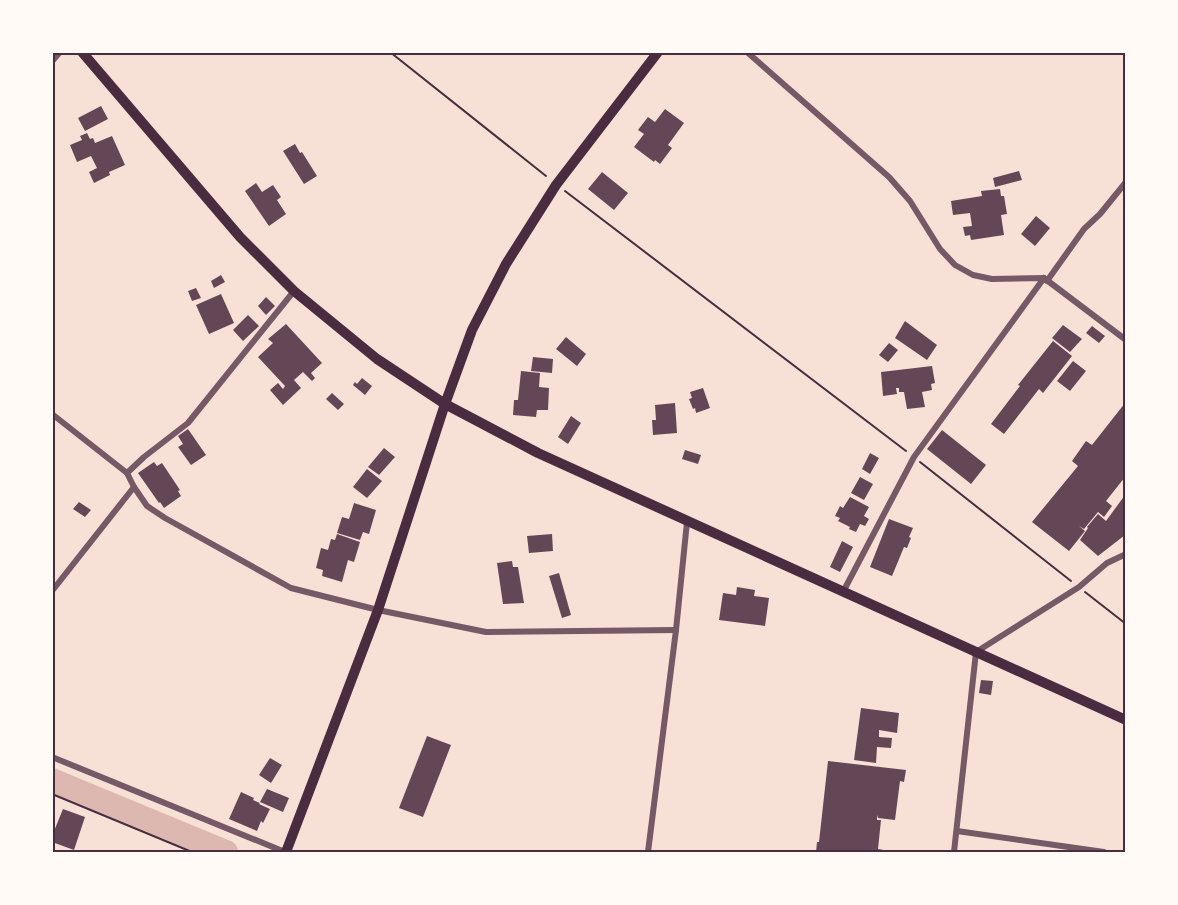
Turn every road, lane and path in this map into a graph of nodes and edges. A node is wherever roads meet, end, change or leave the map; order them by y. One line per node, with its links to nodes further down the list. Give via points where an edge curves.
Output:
1 (58, 52): 6 (street)
2 (82, 52): 10 (main road, via 240,237)
3 (390, 52): 8 (path)
4 (658, 52): 8 (main road)
5 (747, 52): 9 (street, via 890,177 955,265 992,279)
6 (52, 59)
7 (1125, 183): 9 (street)
8 (556, 184): 12 (main road, via 506,264 477,320); 14 (path)
9 (1045, 279): 11 (street); 14 (street)
10 (294, 291): 12 (main road, via 376,359); 15 (street, via 188,423)
11 (1125, 340)
12 (445, 404): 17 (main road, via 538,453); 22 (main road)
13 (52, 414): 15 (street)
14 (914, 457): 19 (path); 21 (street)
15 (127, 472): 16 (street)
16 (134, 487): 20 (street); 22 (street, via 147,506 165,518 291,588)
17 (687, 522): 21 (main road); 24 (street)
18 (1125, 554): 19 (street, via 1107,563)
19 (1079, 587): 23 (path); 25 (street)
20 (52, 591)
21 (843, 592): 25 (main road)
22 (378, 610): 24 (street, via 486,632); 31 (main road)
23 (1125, 624)
24 (676, 630): 32 (street)
25 (976, 652): 26 (main road); 29 (street)
26 (1125, 720)
27 (52, 757): 31 (street)
28 (52, 794): 30 (path)
29 (957, 831): 33 (street); 34 (street)
30 (192, 852)
31 (285, 852)
32 (648, 852)
33 (954, 852)
34 (1104, 852)

